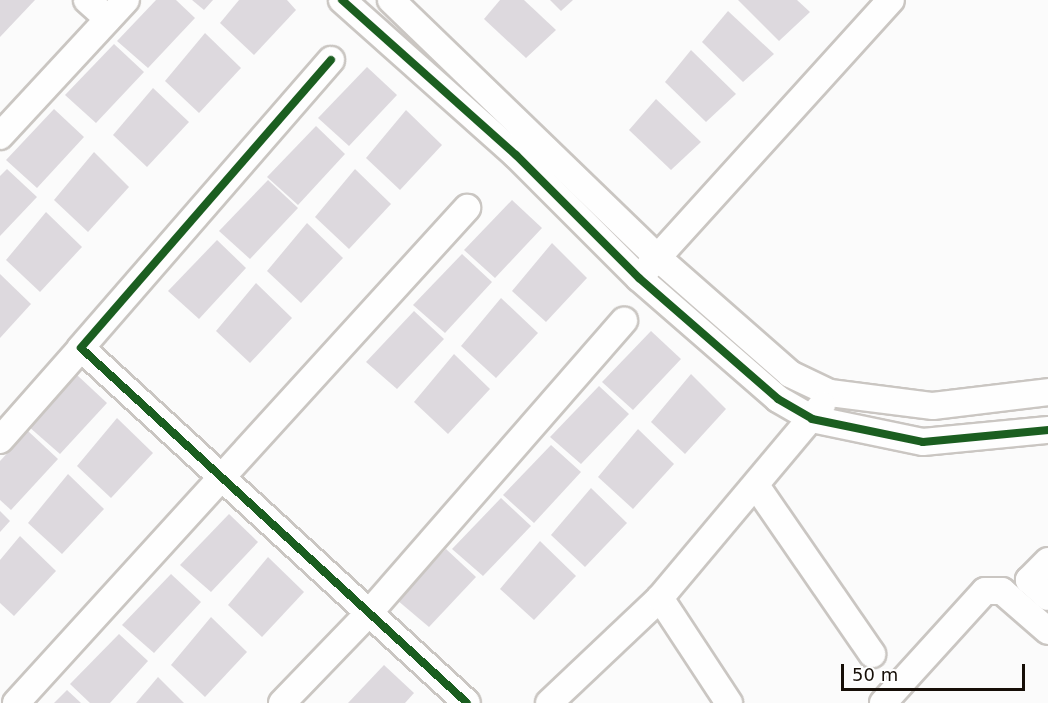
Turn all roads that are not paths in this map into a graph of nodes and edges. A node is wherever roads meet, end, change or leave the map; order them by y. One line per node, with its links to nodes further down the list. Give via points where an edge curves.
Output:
1 (87, 0): 6 (street)
2 (126, 0): 6 (street)
3 (342, 0): 11 (street, via 516,155)
4 (391, 0): 10 (street)
5 (891, 0): 10 (street)
6 (108, 19): 8 (street)
7 (331, 60): 13 (street)
8 (0, 136)
9 (467, 208): 19 (street)
10 (657, 256): 11 (street); 15 (street, via 790,374)
11 (639, 278): 16 (street, via 778,399)
12 (624, 321): 24 (street)
13 (81, 348): 18 (street); 19 (street)
14 (1048, 392): 15 (street, via 933,406)
15 (830, 393): 16 (street)
16 (812, 419): 17 (street, via 923,442); 20 (street)
17 (1048, 430)
18 (0, 440)
19 (222, 474): 24 (street); 27 (street)
20 (757, 487): 23 (street); 26 (street)
21 (1048, 561): 22 (street, via 1029,580)
22 (1048, 597)
23 (660, 598): 30 (street); 31 (street)
24 (369, 613): 28 (street); 29 (street)
25 (1048, 631): 32 (street, via 1002,591 985,591)
26 (872, 654)
27 (16, 703)
28 (282, 703)
29 (467, 703)
30 (549, 703)
31 (729, 703)
32 (883, 703)

